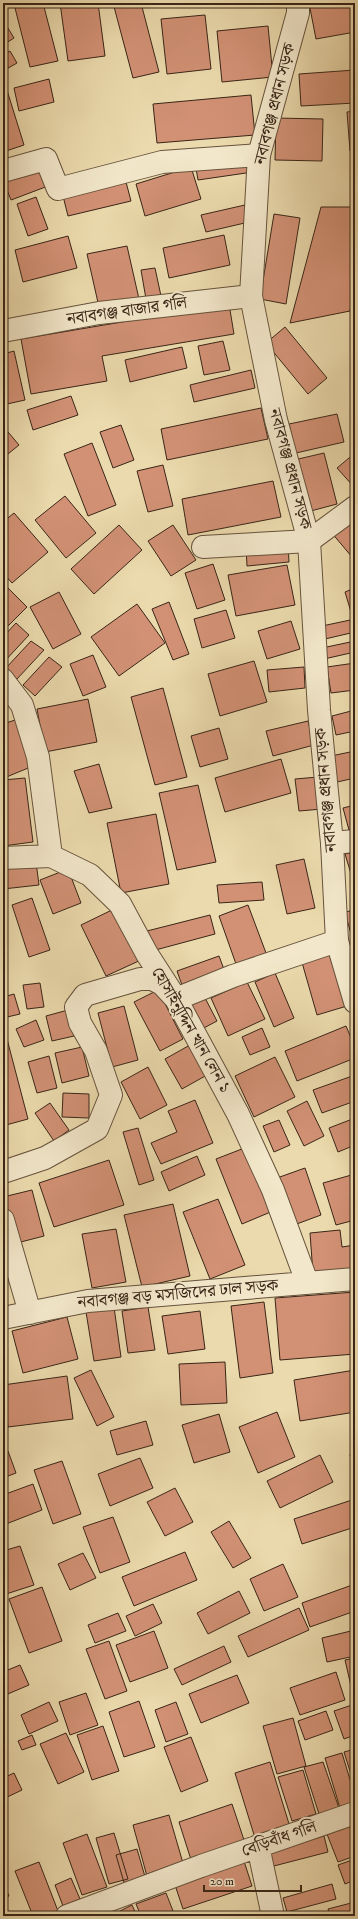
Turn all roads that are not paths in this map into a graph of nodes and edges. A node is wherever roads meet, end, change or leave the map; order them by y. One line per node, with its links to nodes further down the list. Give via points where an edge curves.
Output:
1 (298, 3): 2 (street, নবাবগঞ্জ প্রধান সড়ক, via 296,20)
2 (259, 155): 3 (street, via 162,162 58,189 46,159); 4 (street, নবাবগঞ্জ প্রধান সড়ক)
3 (3, 171)
4 (251, 296): 5 (street, নবাবগঞ্জ বাজার গলি, via 99,313); 7 (street, নবাবগঞ্জ প্রধান সড়ক, via 276,420)
5 (3, 331)
6 (355, 507): 7 (street)
7 (309, 541): 8 (street); 11 (street, নবাবগঞ্জ প্রধান সড়ক, via 319,710)
8 (203, 547)
9 (3, 680): 12 (street, via 22,705 38,757)
10 (355, 841): 11 (street)
11 (332, 843): 14 (street, নবাবগঞ্জ প্রধান সড়ক)
12 (50, 856): 13 (street, হোসাইনুদ্দিন খান লেন ১); 15 (street, হোসাইনুদ্দিন খান লেন ১, via 90,875 120,904 147,954)
13 (3, 858)
14 (337, 941): 15 (street, via 233,976); 16 (street, নবাবগঞ্জ প্রধান সড়ক)
15 (176, 999): 17 (street, via 162,984 152,979 140,979 86,995 76,1006 80,1023 96,1051 111,1095 97,1129 45,1158); 20 (street, হোসাইনুদ্দিন খান লেন ১, via 242,1121 273,1190)
16 (355, 1002)
17 (3, 1172)
18 (3, 1220): 21 (street)
19 (355, 1279): 20 (street, নবাবগঞ্জ বড় মসজিদের ঢাল সড়ক)
20 (307, 1282): 21 (street, নবাবগঞ্জ বড় মসজিদের ঢাল সড়ক, via 88,1301)
21 (30, 1313): 22 (street, নবাবগঞ্জ বড় মসজিদের ঢাল সড়ক)
22 (3, 1318)
23 (355, 1813): 24 (street, বেড়িবাঁধ গলি)
24 (258, 1846): 25 (street, বেড়িবাঁধ গলি); 26 (street)
25 (68, 1916)
26 (273, 1916)

